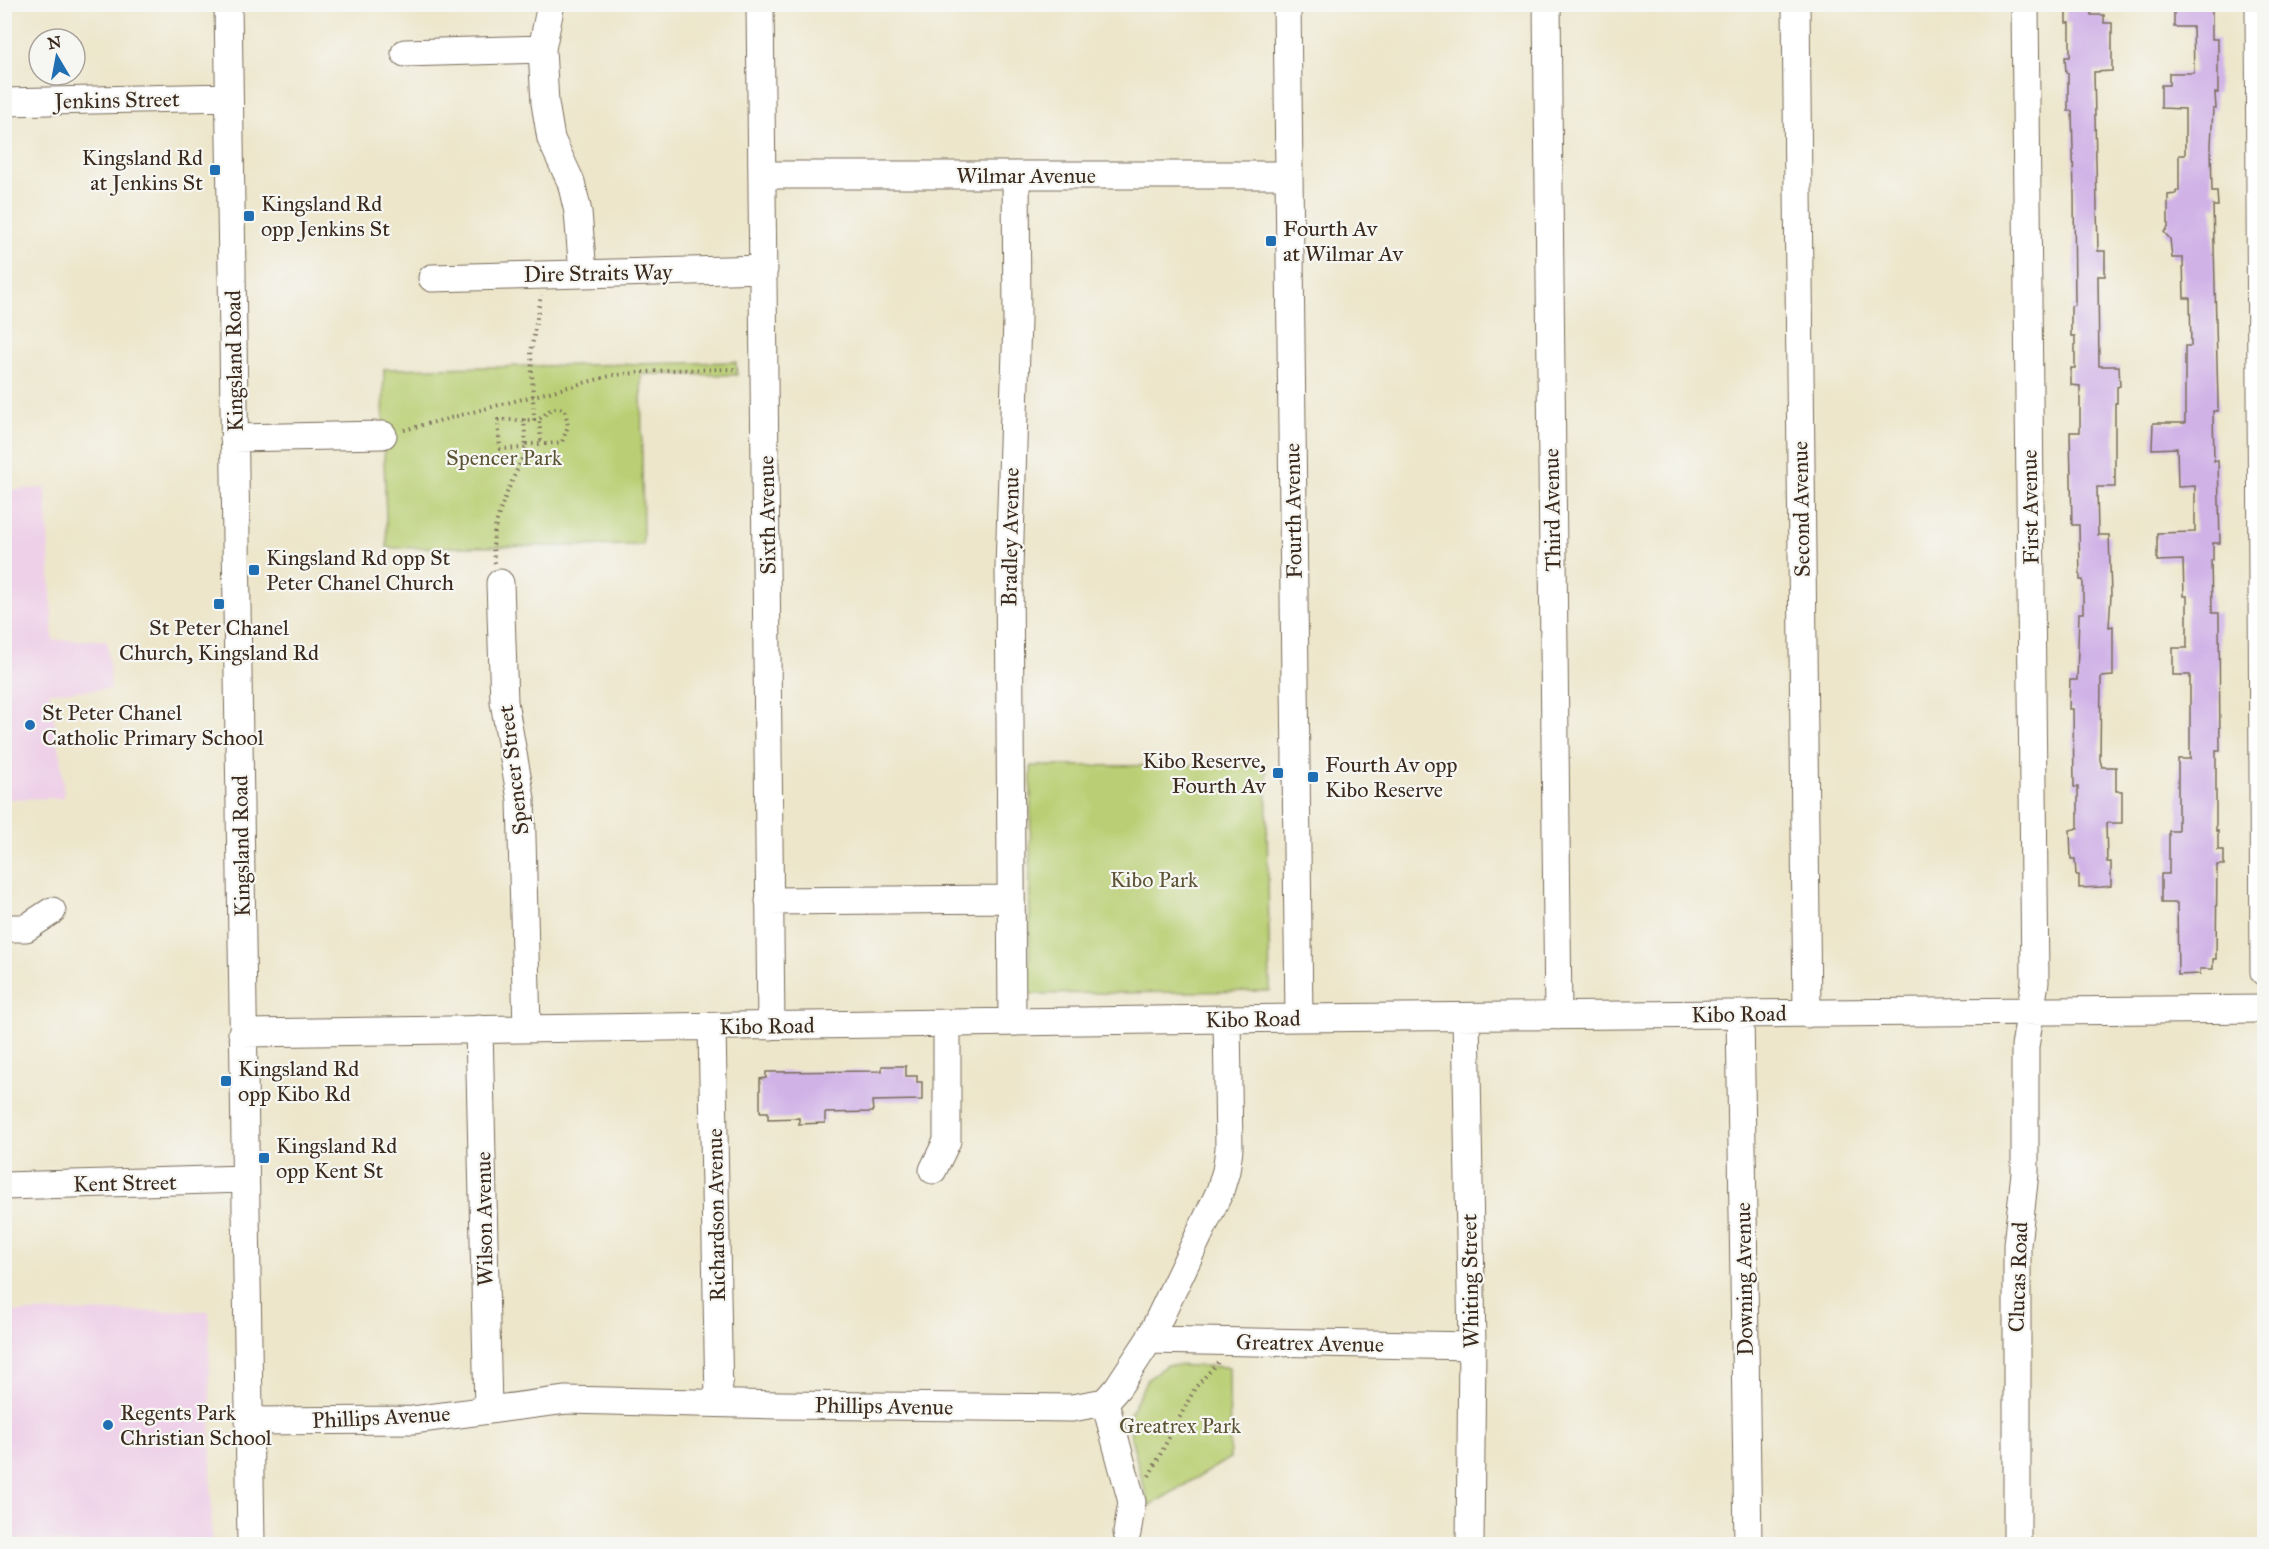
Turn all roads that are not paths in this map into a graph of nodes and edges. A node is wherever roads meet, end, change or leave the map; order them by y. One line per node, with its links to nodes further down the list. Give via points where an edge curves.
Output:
1 (228, 4): 11 (street, Kingsland Road)
2 (551, 4): 9 (street)
3 (760, 4): 13 (street, Sixth Avenue)
4 (1287, 4): 15 (street, Fourth Avenue)
5 (1547, 4): 32 (street, Third Avenue)
6 (1796, 4): 31 (street, Second Avenue)
7 (2025, 4): 29 (street, First Avenue, via 2035,970)
8 (2259, 4): 21 (street)
9 (542, 49): 10 (street); 17 (street, via 551,139 571,182 578,212)
10 (405, 54)
11 (229, 98): 12 (street, Jenkins Street); 20 (street, Kingsland Road)
12 (4, 102)
13 (762, 175): 14 (street, Wilmar Avenue); 16 (street, Sixth Avenue)
14 (1016, 175): 15 (street, Wilmar Avenue); 23 (street, Bradley Avenue, via 1017,296 1009,568)
15 (1289, 175): 34 (street, Fourth Avenue)
16 (764, 269): 17 (street, Dire Straits Way); 24 (street, Sixth Avenue)
17 (583, 273): 18 (street, Dire Straits Way)
18 (432, 278)
19 (383, 435): 20 (street)
20 (234, 438): 42 (street, Kingsland Road)
21 (2263, 537): 27 (street)
22 (500, 583): 41 (street, Spencer Street, via 504,702 521,799)
23 (1011, 899): 24 (street); 36 (street, Bradley Avenue)
24 (770, 901): 38 (street, Sixth Avenue)
25 (52, 911): 26 (street, via 26,928)
26 (4, 928)
27 (2265, 972)
28 (2265, 1009): 29 (street, Kibo Road)
29 (2030, 1010): 31 (street, Kibo Road); 56 (street, Clucas Road, via 2025,1047 2025,1173 2016,1257)
30 (1740, 1014): 31 (street, Kibo Road); 32 (street, Kibo Road); 55 (street, Downing Avenue)
31 (1807, 1014)
32 (1558, 1016): 33 (street, Kibo Road)
33 (1466, 1017): 34 (street, Kibo Road); 47 (street, Whiting Street)
34 (1299, 1018): 35 (street, Kibo Road)
35 (1227, 1019): 36 (street, Kibo Road); 46 (street, via 1226,1171)
36 (1012, 1023): 37 (street, Kibo Road)
37 (947, 1024): 38 (street, Kibo Road); 43 (street, via 947,1141)
38 (771, 1026): 39 (street, Kibo Road)
39 (712, 1027): 41 (street, Kibo Road); 48 (street, Richardson Avenue)
40 (479, 1029): 41 (street, Kibo Road); 42 (street, Kibo Road); 50 (street, Wilson Avenue)
41 (527, 1029)
42 (242, 1033): 44 (street, Kingsland Road)
43 (933, 1170)
44 (245, 1179): 45 (street, Kent Street); 51 (street, Kingsland Road)
45 (4, 1186)
46 (1149, 1340): 47 (street, Greatrex Avenue); 49 (street)
47 (1472, 1346): 54 (street, Whiting Street)
48 (719, 1402): 49 (street, Phillips Avenue, via 1072,1408); 50 (street, Phillips Avenue, via 566,1400)
49 (1105, 1402): 52 (street, via 1132,1502)
50 (488, 1409): 51 (street, Phillips Avenue, via 413,1420)
51 (250, 1421): 53 (street, Kingsland Road)
52 (1127, 1533)
53 (251, 1545)
54 (1470, 1545)
55 (1748, 1545)
56 (2017, 1545)

